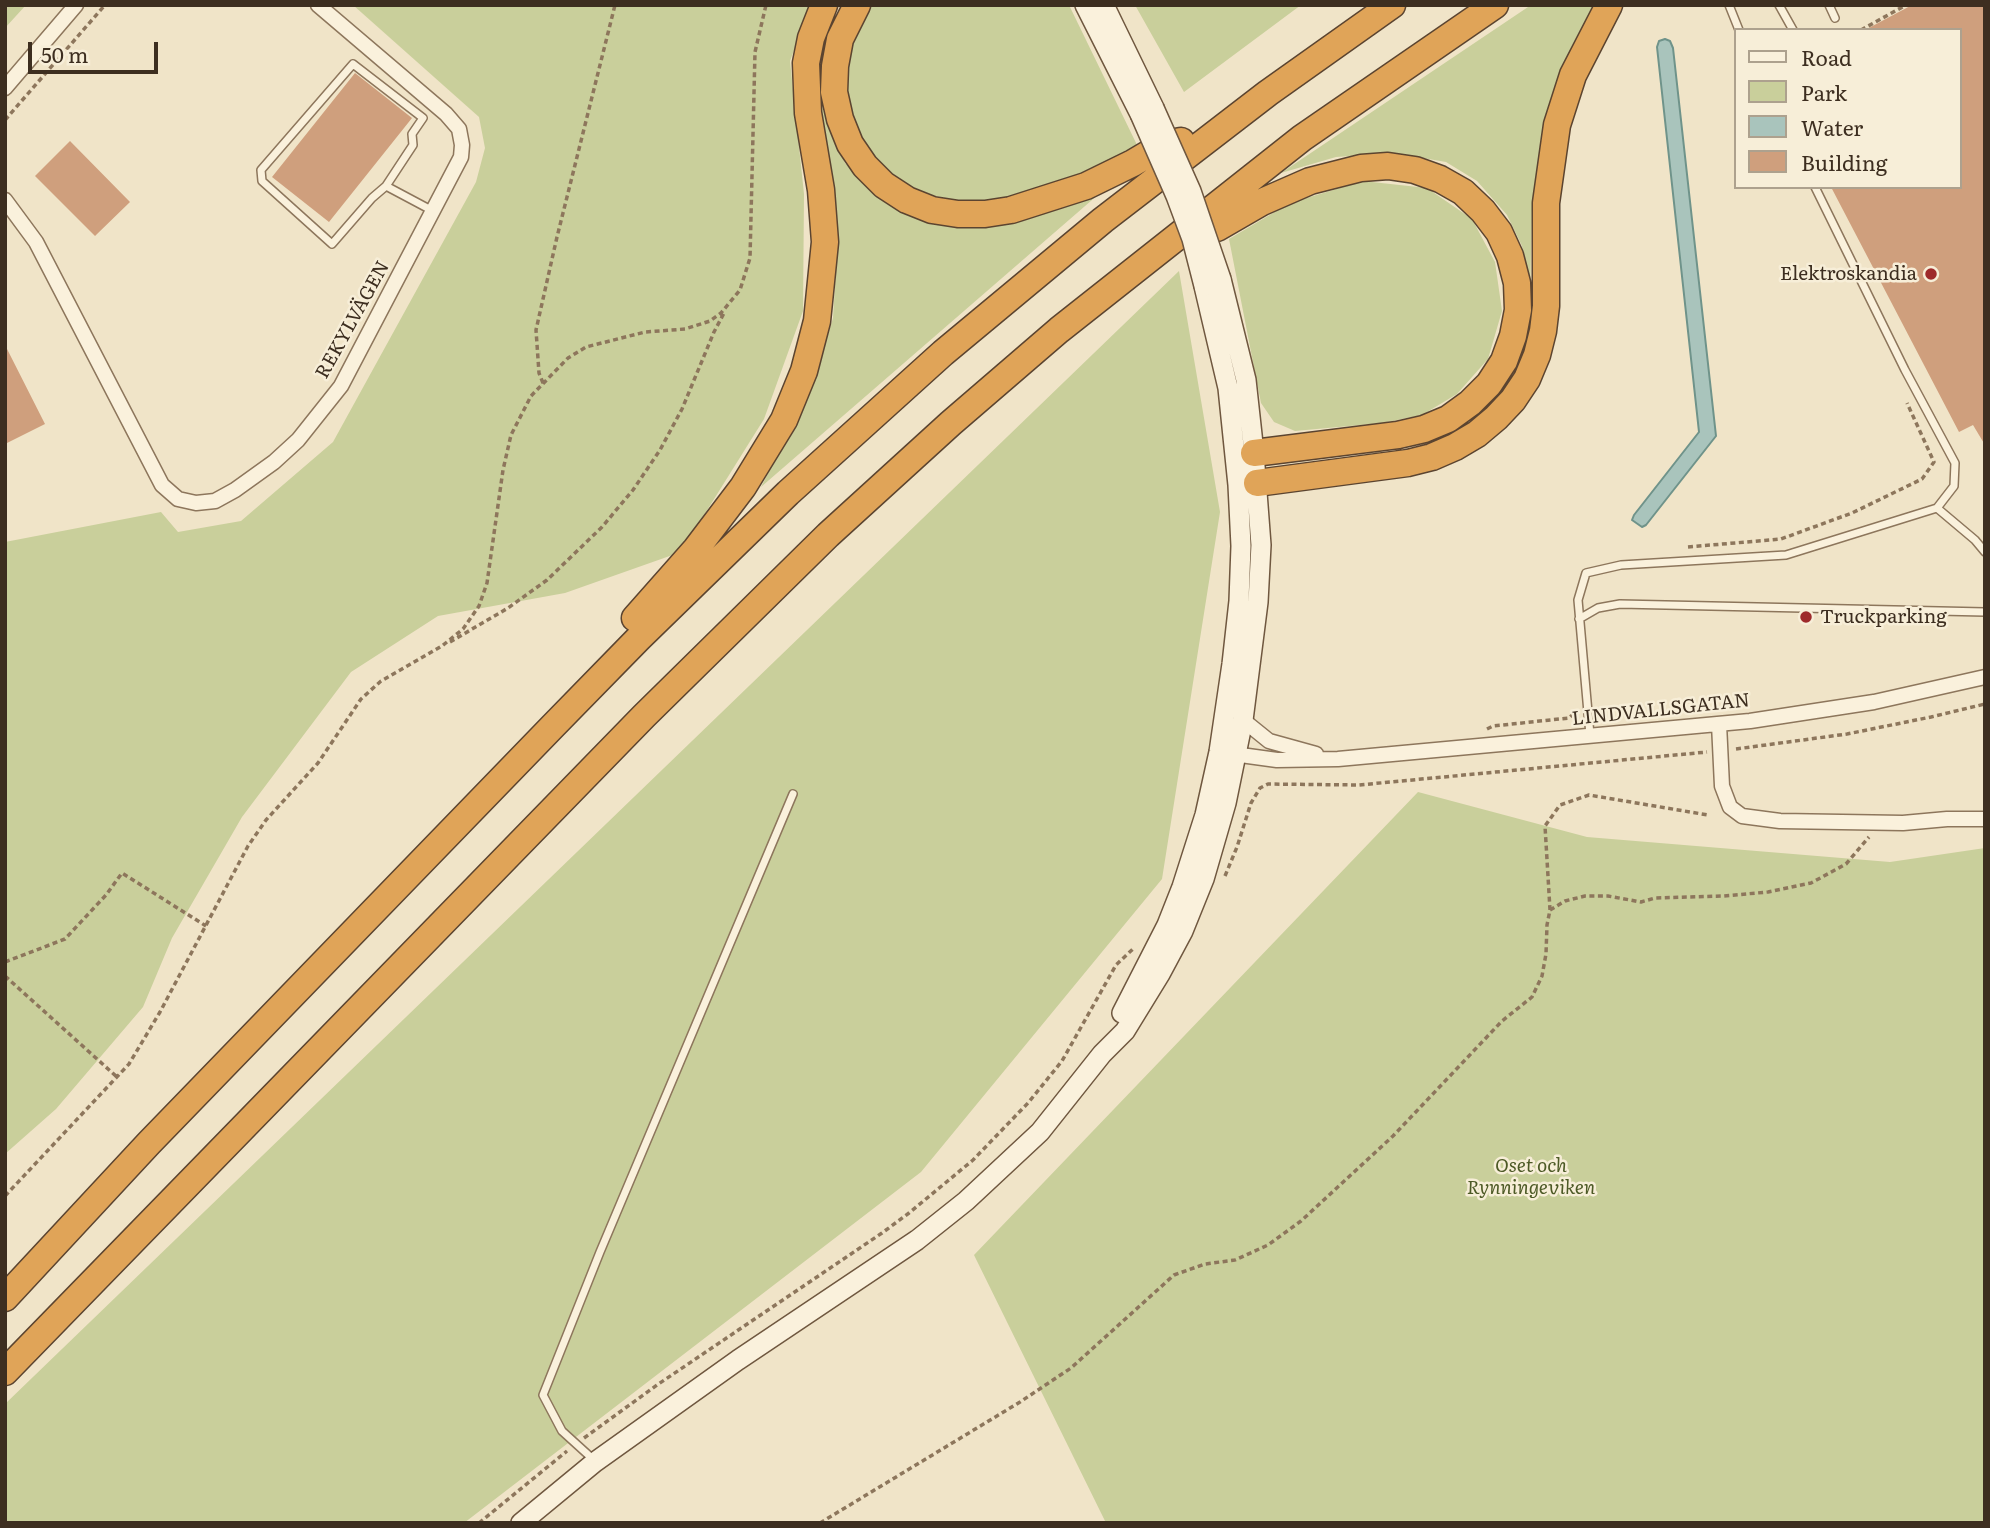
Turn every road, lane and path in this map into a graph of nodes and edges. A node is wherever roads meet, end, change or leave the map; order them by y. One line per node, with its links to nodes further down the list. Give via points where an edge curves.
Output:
1 (76, 5): 21 (street)
2 (105, 5): 23 (path)
3 (318, 5): 28 (street, REKYLVÄGEN, via 459,129 461,157)
4 (615, 5): 31 (path, via 536,330)
5 (766, 5): 30 (path, via 755,52 750,258)
6 (824, 5): 53 (highway, via 806,63 824,216 823,282 811,346 789,408 758,466 696,549)
7 (857, 5): 24 (highway, via 840,39 835,66 840,119 850,144 884,185 932,210 985,214 1037,204 1098,181 1165,144)
8 (1085, 5): 22 (street)
9 (1104, 5): 22 (street)
10 (1392, 5): 24 (highway)
11 (1495, 5): 29 (highway, via 1302,138)
12 (1609, 5): 34 (highway, via 1573,75 1557,125 1546,203 1544,331 1527,379 1513,400 1477,434 1432,457)
13 (1729, 5): 18 (lane)
14 (1779, 5): 19 (lane)
15 (1829, 5): 17 (lane)
16 (1906, 5): 20 (path)
17 (1835, 18)
18 (1739, 28)
19 (1792, 28)
20 (1864, 28)
21 (5, 88)
22 (1147, 111): 33 (street, bridge, via 1180,207 1213,282 1228,388)
23 (5, 120)
24 (1210, 136): 53 (highway, via 1032,277 807,475 639,638)
25 (386, 186): 25 (lane, via 413,145 412,134 423,118 353,64 261,170 262,181 332,244); 28 (lane)
26 (1816, 189): 35 (lane, via 1955,463 1954,486)
27 (5, 200): 28 (street, REKYLVÄGEN, via 36,242 162,485 178,499 196,503 215,501 235,490 274,462 306,430 341,386)
28 (434, 211)
29 (1186, 230): 33 (highway, via 1217,228 1310,181 1361,168 1415,170 1463,192 1491,221 1510,257 1517,283 1518,310 1504,361 1471,403 1448,419 1398,435); 63 (highway, via 951,423 753,606)
30 (732, 302): 31 (path, via 710,321 685,329 645,332 586,347); 40 (path, via 660,450 603,527 547,580)
31 (543, 383): 40 (path, via 511,435 487,583 479,606 463,629)
32 (1906, 399): 36 (path, via 1934,462 1922,479 1852,513 1782,538)
33 (1245, 453): 34 (street)
34 (1247, 484): 43 (street, via 1261,545); 47 (street)
35 (1937, 508): 37 (lane); 39 (lane, via 1786,555 1621,565 1586,573 1578,600)
36 (1687, 547)
37 (1985, 552)
38 (1985, 612): 39 (lane, via 1620,604 1598,608)
39 (1579, 619): 45 (lane)
40 (442, 646): 56 (path, via 381,681 361,699 318,763 248,846)
41 (1985, 677): 44 (street, LINDVALLSGATAN, via 1814,713)
42 (1985, 704): 46 (path, via 1847,734)
43 (1242, 720): 47 (street); 48 (street, LINDVALLSGATAN, via 1269,741)
44 (1719, 724): 45 (street, LINDVALLSGATAN); 46 (street)
45 (1591, 736): 48 (street, LINDVALLSGATAN)
46 (1721, 750): 52 (street, via 1722,786 1730,807 1742,816); 54 (path, via 1359,785 1268,784 1251,803)
47 (1228, 754): 48 (street, LINDVALLSGATAN, via 1277,760); 65 (street, via 1182,887 1150,960 1101,1054 1040,1132 917,1240)
48 (1338, 759)
49 (793, 794): 64 (lane, via 543,1395 562,1431)
50 (1709, 815): 55 (path, via 1589,795 1560,805 1545,825)
51 (1985, 819): 52 (street)
52 (1876, 822): 55 (path, via 1846,864 1811,883 1768,892 1641,902 1585,896)
53 (439, 843): 62 (highway)
54 (1224, 879)
55 (1550, 910): 68 (path, via 1542,976 1532,997 1502,1021 1393,1136 1301,1221 1268,1245 1235,1260 1174,1275 1071,1368)
56 (206, 926): 58 (path, via 122,873 65,939); 60 (path, via 142,1044)
57 (1137, 944): 64 (path, via 1116,965 1062,1061 973,1160 891,1226)
58 (5, 962)
59 (5, 976): 60 (path)
60 (117, 1077): 61 (path)
61 (5, 1196)
62 (5, 1298)
63 (5, 1372)
64 (576, 1444): 65 (lane); 66 (path)
65 (595, 1462): 67 (street)
66 (479, 1523)
67 (521, 1523)
68 (820, 1523)

